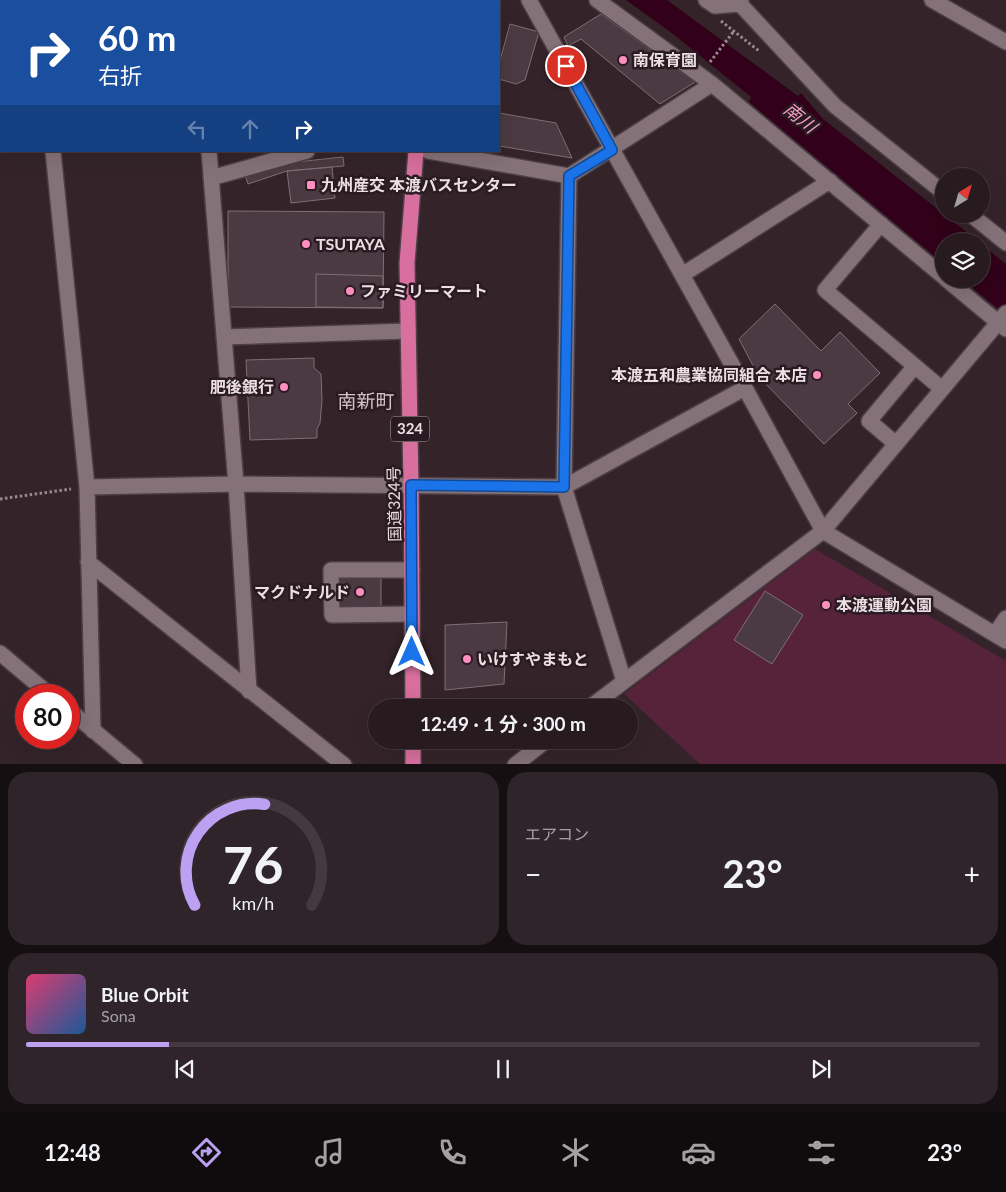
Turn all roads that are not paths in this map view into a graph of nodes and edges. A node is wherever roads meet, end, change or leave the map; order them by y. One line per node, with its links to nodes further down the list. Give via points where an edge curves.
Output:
1 (529, 0): 8 (street)
2 (597, 0): 7 (street)
3 (932, 0): 6 (street)
4 (740, 2): 5 (street); 17 (street, via 835,106)
5 (710, 3)
6 (1006, 42)
7 (712, 84): 8 (street); 16 (street)
8 (612, 150): 14 (street); 22 (street)
9 (53, 152): 33 (street)
10 (209, 152): 15 (street)
11 (303, 152): 15 (street)
12 (416, 152): 25 (highway, 国道324号 / 324, via 406,263)
13 (434, 152): 14 (street)
14 (569, 176): 34 (street)
15 (211, 178): 26 (street)
16 (830, 181): 19 (street); 22 (street)
17 (935, 186)
18 (981, 223): 20 (street)
19 (881, 224): 21 (street); 27 (street, via 825,290)
20 (1006, 243)
21 (935, 270)
22 (682, 275): 28 (street)
23 (958, 288): 24 (street)
24 (1003, 321): 29 (street)
25 (408, 331): 26 (street); 32 (highway, 国道324号 / 324)
26 (224, 337): 31 (street)
27 (915, 366): 29 (street); 30 (street, via 869,421)
28 (745, 388): 34 (street); 35 (street)
29 (942, 389): 30 (street)
30 (896, 444): 35 (street)
31 (236, 484): 32 (street); 33 (street); 44 (street)
32 (411, 485): 34 (street); 37 (highway, 国道324号 / 324)
33 (87, 487): 36 (street)
34 (564, 487): 42 (street)
35 (823, 532): 40 (street); 42 (street)
36 (88, 562): 44 (street); 48 (street)
37 (412, 570): 38 (highway, 国道324号 / 324); 38 (street, via 331,570 332,615)
38 (412, 614): 45 (highway, 国道324号 / 324)
39 (1006, 618): 40 (street)
40 (1001, 638)
41 (0, 653): 43 (street)
42 (624, 681): 46 (street)
43 (37, 684)
44 (249, 691): 52 (street)
45 (413, 699)
46 (601, 699)
47 (80, 719): 48 (street)
48 (94, 731): 51 (street)
49 (413, 749): 53 (highway)
50 (535, 749): 54 (street)
51 (135, 764)
52 (344, 764)
53 (413, 764)
54 (515, 764)

